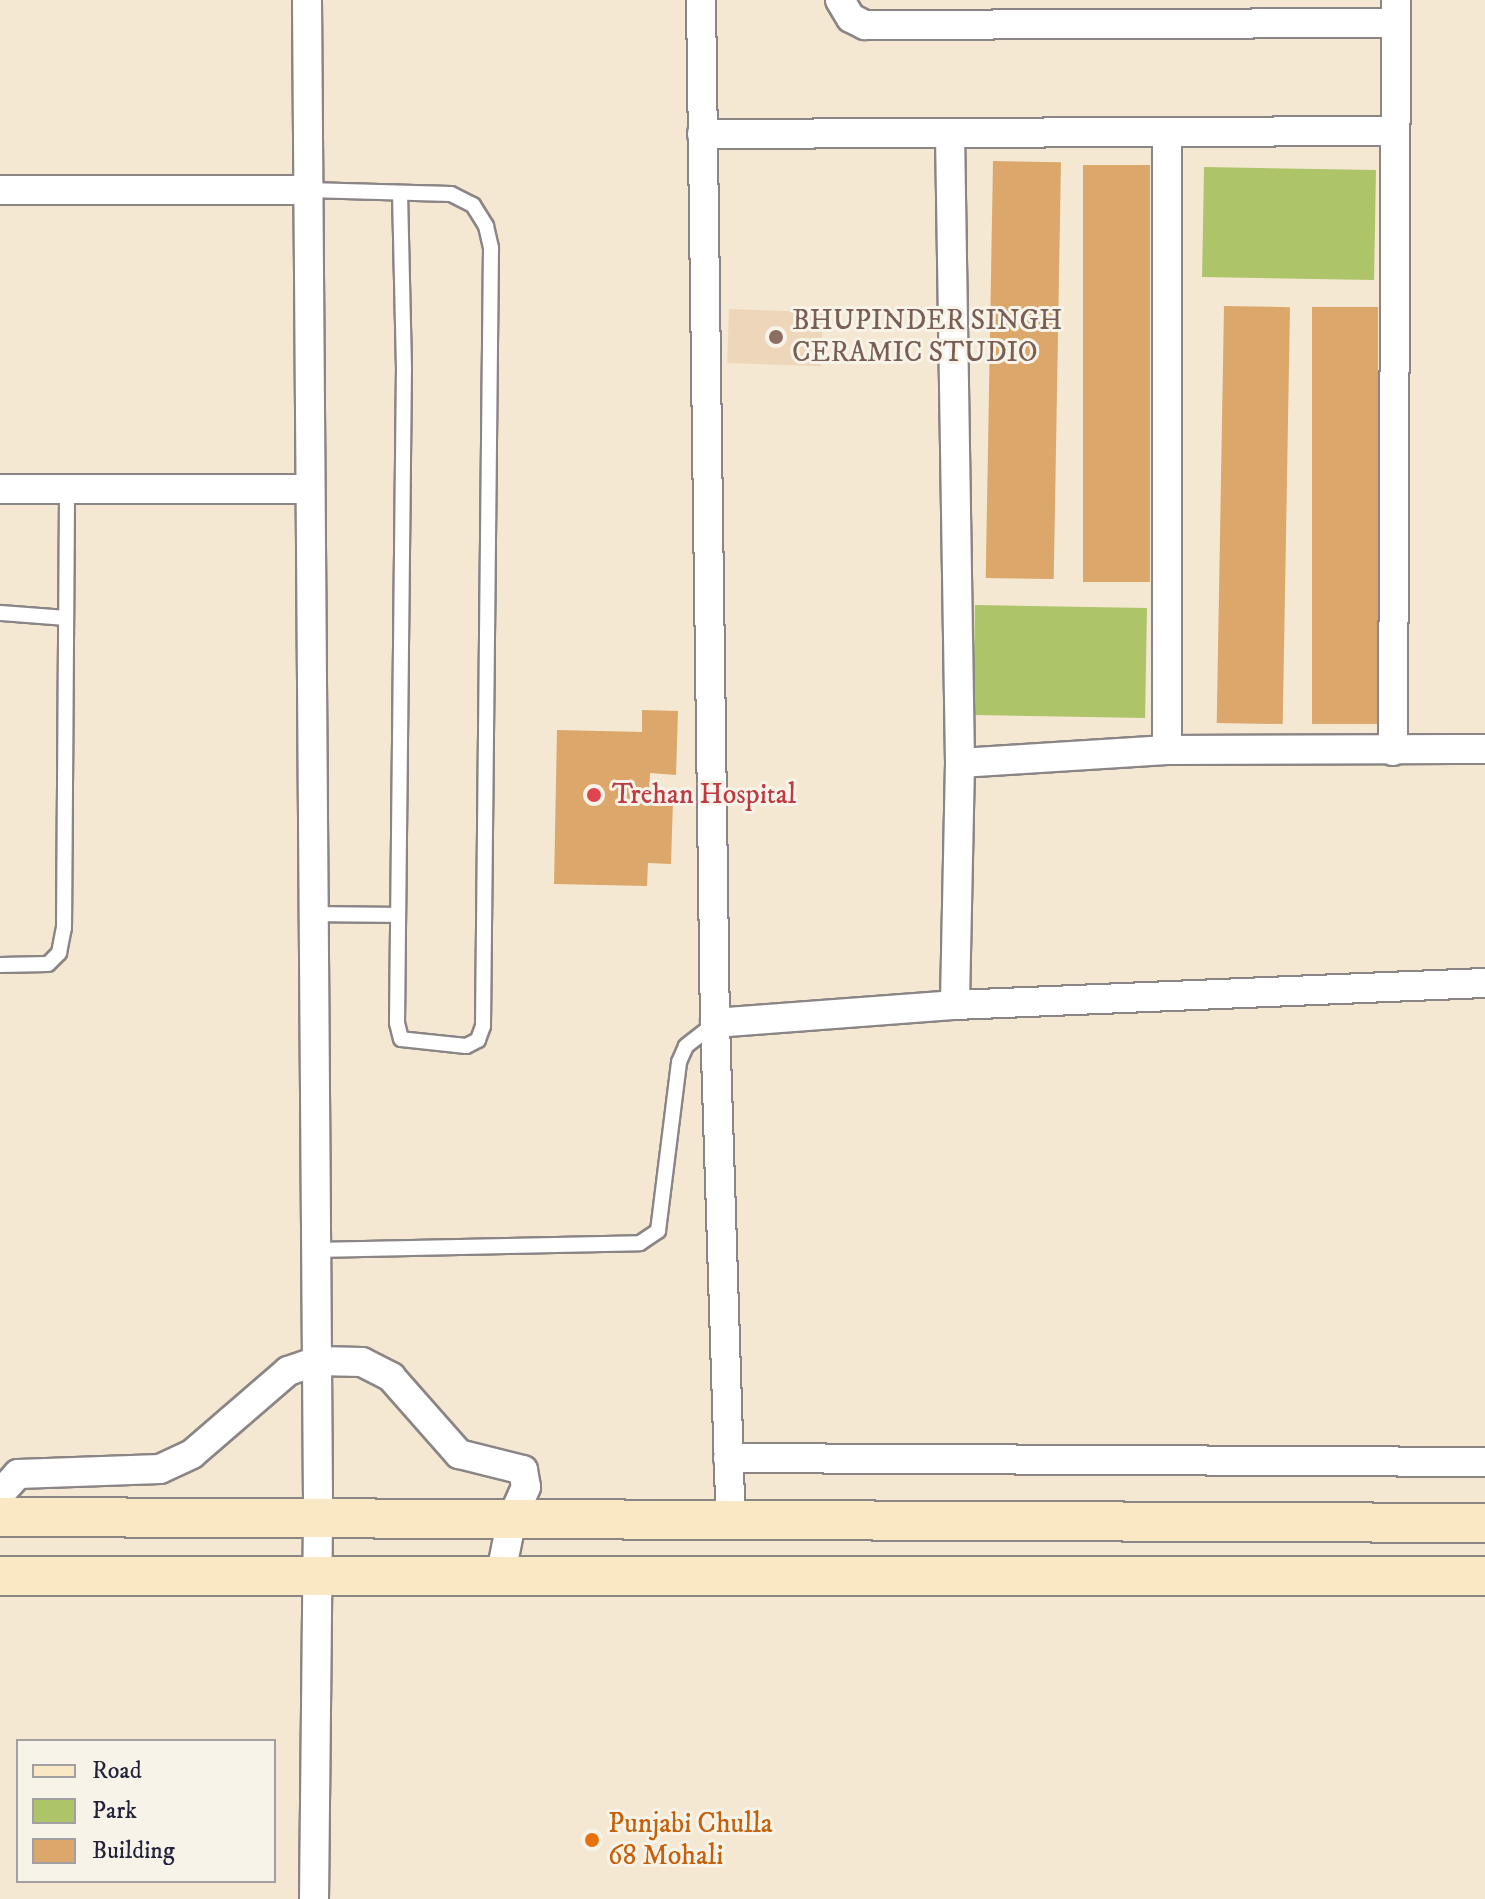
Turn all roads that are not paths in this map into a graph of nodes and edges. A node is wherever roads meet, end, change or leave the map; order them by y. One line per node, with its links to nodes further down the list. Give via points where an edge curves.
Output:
1 (307, 0): 10 (street)
2 (701, 0): 8 (street)
3 (840, 0): 4 (street, via 851,18 865,25)
4 (1396, 12): 5 (street)
5 (1393, 131): 6 (street); 19 (street)
6 (1167, 132): 7 (street); 18 (street)
7 (950, 133): 8 (street); 20 (street)
8 (702, 134): 26 (street)
9 (0, 190): 10 (street)
10 (308, 190): 11 (lane); 14 (street)
11 (400, 194): 22 (lane, via 404,385); 22 (lane, via 451,194 473,205 491,248 483,1026 478,1040 466,1046 401,1039)
12 (67, 488): 13 (street); 14 (street); 16 (lane)
13 (0, 489)
14 (309, 489): 21 (street)
15 (0, 613): 16 (lane)
16 (66, 618): 23 (lane, via 59,953 48,964)
17 (1485, 749): 19 (street)
18 (1167, 750): 19 (street); 20 (street)
19 (1393, 751)
20 (960, 763): 25 (street)
21 (313, 914): 22 (lane); 27 (street)
22 (398, 915)
23 (0, 965)
24 (1485, 983): 25 (street)
25 (955, 1005): 26 (street)
26 (715, 1023): 27 (lane, via 686,1046 679,1062 658,1231 640,1243); 29 (street)
27 (315, 1250): 28 (street)
28 (317, 1361): 31 (street, via 288,1371 192,1454 160,1469 18,1474); 33 (street); 34 (street, via 377,1365 452,1449 523,1470 526,1487)
29 (728, 1458): 30 (street); 35 (street)
30 (1485, 1462)
31 (0, 1494)
32 (0, 1517): 33 (main road)
33 (318, 1518): 34 (main road); 39 (street)
34 (512, 1518): 35 (main road); 40 (street)
35 (731, 1519): 36 (main road)
36 (1485, 1523)
37 (0, 1576): 39 (main road)
38 (1485, 1576): 40 (main road)
39 (315, 1578): 40 (main road); 41 (street)
40 (500, 1578)
41 (314, 1899)

